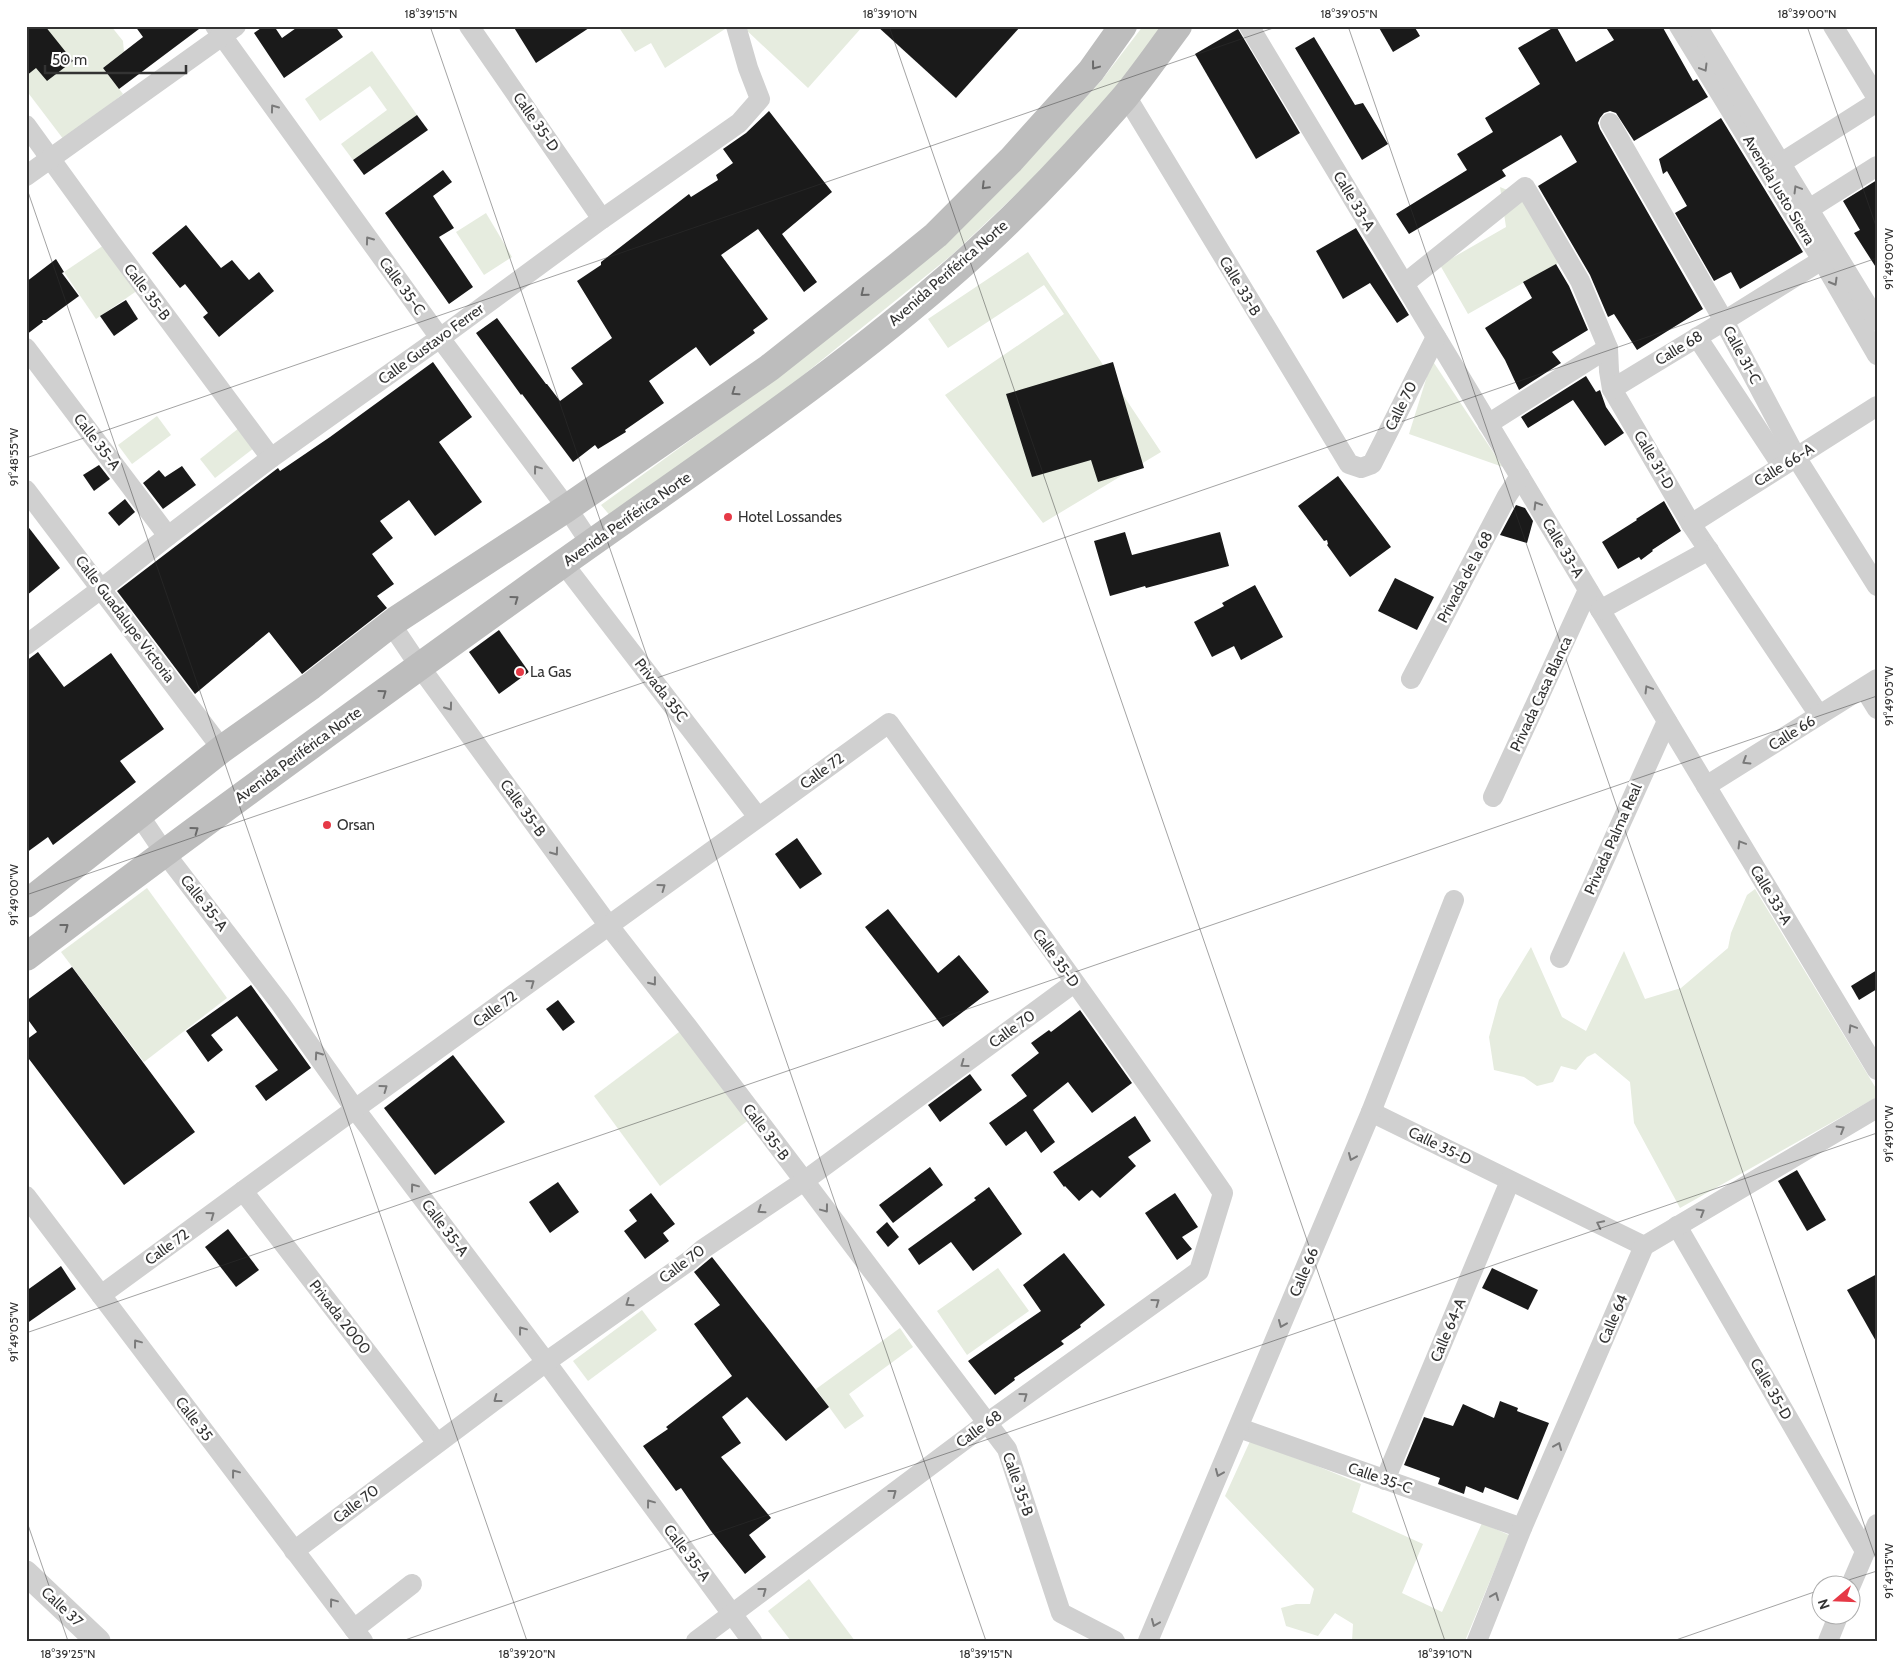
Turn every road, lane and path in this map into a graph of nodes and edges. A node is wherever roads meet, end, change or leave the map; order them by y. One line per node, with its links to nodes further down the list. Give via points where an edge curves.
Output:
1 (469, 26): 19 (street, Calle 35-D)
2 (736, 26): 19 (street, Calle Gustavo Ferrer, via 760,99 739,123)
3 (1123, 26): 38 (main road, one-way to 38, via 1091,71 1011,160 936,235 769,368)
4 (1178, 26): 10 (main road, Avenida Periférica Norte)
5 (1249, 26): 21 (street, Calle 33-A)
6 (1679, 26): 20 (street, Avenida Justo Sierra, one-way to 20)
7 (1697, 26): 15 (street, Avenida Justo Sierra)
8 (1833, 26): 11 (street)
9 (224, 30): 14 (street); 26 (street, Calle 35-C, one-way to 9)
10 (1126, 96): 35 (street, Calle 33-B, via 1348,464); 41 (main road, Avenida Periférica Norte, via 1037,193 963,264 795,399)
11 (1877, 100): 15 (street)
12 (1610, 123): 23 (street, Calle 31-C)
13 (26, 124): 14 (street, Calle 35-B)
14 (51, 159): 17 (street); 33 (street, Calle 35-B)
15 (1781, 163): 18 (street, Avenida Justo Sierra, one-way to 15)
16 (1877, 166): 18 (street)
17 (26, 176)
18 (1809, 208): 22 (street, Avenida Justo Sierra)
19 (602, 218): 26 (street, Calle Gustavo Ferrer)
20 (1822, 260): 23 (street, Calle 68); 29 (street, Avenida Justo Sierra, one-way to 29)
21 (1404, 284): 24 (street, Calle 33-A); 28 (street, Calle 31-D, via 1525,187 1580,281)
22 (1877, 320)
23 (1724, 321): 25 (street, Calle 68); 34 (street, Calle 31-C)
24 (1436, 337): 32 (street, Calle 33-A); 35 (street, Calle 70, via 1372,464)
25 (1697, 337): 30 (street, Calle 68); 34 (street)
26 (440, 338): 33 (street, Calle Gustavo Ferrer); 38 (street, Calle 35-C, one-way to 26)
27 (26, 348): 40 (street, Calle 35-A)
28 (1608, 348): 30 (street, Calle 31-D); 32 (street)
29 (1877, 355)
30 (1612, 389): 39 (street, Calle 31-D)
31 (1877, 406): 34 (street, Calle 66-A)
32 (1488, 424): 36 (street, Calle 33-A)
33 (271, 458): 40 (street, Calle Gustavo Ferrer)
34 (1789, 461): 39 (street, Calle 66-A); 44 (street, Calle 31-C)
35 (1361, 468)
36 (1520, 476): 46 (street, Calle 33-A, one-way to 36); 51 (street, Privada de la 68)
37 (26, 490): 45 (street, Calle Guadalupe Victoria)
38 (567, 508): 41 (street, Calle 35-C); 48 (main road)
39 (1691, 524): 42 (street, Calle 31-D)
40 (168, 536): 45 (street, Calle Gustavo Ferrer)
41 (591, 544): 43 (main road, Avenida Periférica Norte)
42 (1708, 550): 47 (street); 54 (street, Calle 31-D)
43 (563, 563): 50 (main road, Avenida Periférica Norte, one-way to 43); 61 (street, Privada 35C)
44 (1877, 586)
45 (102, 589): 49 (street, Calle Gustavo Ferrer); 57 (street, Calle Guadalupe Victoria)
46 (1588, 590): 47 (street, Calle 33-A); 59 (street, Privada Casa Blanca)
47 (1600, 610): 55 (street, Calle 33-A, one-way to 47)
48 (391, 624): 50 (street, Calle 35-B); 57 (main road)
49 (26, 645)
50 (420, 667): 62 (main road, Avenida Periférica Norte, one-way to 50); 65 (street, Calle 35-B, one-way to 65)
51 (1411, 679)
52 (1870, 684): 53 (street); 54 (street, Calle 66)
53 (1877, 709)
54 (1819, 716): 58 (street, Calle 66, one-way to 58)
55 (1667, 721): 58 (street, Calle 33-A); 67 (street, Privada Palma Real)
56 (889, 723): 61 (street, Calle 72); 68 (street, Calle 35-D)
57 (222, 749): 60 (main road)
58 (1706, 786): 69 (street, Calle 33-A, one-way to 58)
59 (1493, 797)
60 (139, 815): 62 (street, Calle 35-A); 64 (main road)
61 (758, 816): 65 (street, Calle 72, one-way to 61)
62 (164, 852): 66 (main road, Avenida Periférica Norte, one-way to 62); 71 (street, Calle 35-A, one-way to 62, via 280,1003)
63 (1454, 900): 72 (street, Calle 66)
64 (26, 904)
65 (609, 926): 71 (street, Calle 72, one-way to 65); 74 (street, Calle 35-B, one-way to 74)
66 (26, 957)
67 (1560, 958)
68 (1074, 983): 74 (street, Calle 70, one-way to 74); 76 (street, Calle 35-D)
69 (1877, 1070)
70 (1877, 1108): 78 (street, one-way to 70)
71 (355, 1109): 75 (street, Calle 72); 81 (street, Calle 35-A, one-way to 71)
72 (1371, 1112): 73 (street, Calle 35-D); 83 (street, Calle 66, one-way to 83)
73 (1510, 1180): 79 (street, Calle 35-D, one-way to 73); 85 (street, Calle 64-A)
74 (804, 1181): 81 (street, Calle 70, one-way to 81, via 703,1248); 82 (street, Calle 35-B, one-way to 82)
75 (243, 1191): 80 (street, Calle 72, one-way to 75); 84 (street, Privada 2000)
76 (1222, 1192): 82 (street, Calle 68, one-way to 76, via 1199,1271)
77 (26, 1196): 80 (street, Calle 35)
78 (1677, 1226): 79 (street); 87 (street, Calle 35-D)
79 (1644, 1246): 86 (street, Calle 64, one-way to 79)
80 (101, 1295): 88 (street, Calle 35, one-way to 80)
81 (546, 1362): 84 (street, Calle 70, one-way to 84); 92 (street, Calle 35-A, one-way to 81)
82 (987, 1423): 92 (street, Calle 68, one-way to 82); 98 (street, Calle 35-B, via 1007,1449 1060,1613)
83 (1239, 1428): 85 (street, Calle 35-C); 99 (street, Calle 66, one-way to 99)
84 (437, 1443): 88 (street, Calle 70)
85 (1385, 1480): 86 (street, Calle 35-C)
86 (1522, 1528): 100 (street, Calle 64, one-way to 86)
87 (1873, 1536): 90 (street)
88 (294, 1551): 94 (street, Calle 35, one-way to 88)
89 (26, 1573): 95 (street, Calle 37)
90 (1856, 1574)
91 (412, 1584): 94 (street)
92 (732, 1614): 96 (street, Calle 68); 97 (street, Calle 35-A)
93 (1835, 1624): 101 (street)
94 (358, 1635)
95 (98, 1641)
96 (696, 1641)
97 (752, 1641)
98 (1115, 1641)
99 (1148, 1641)
100 (1477, 1641)
101 (1828, 1641)

